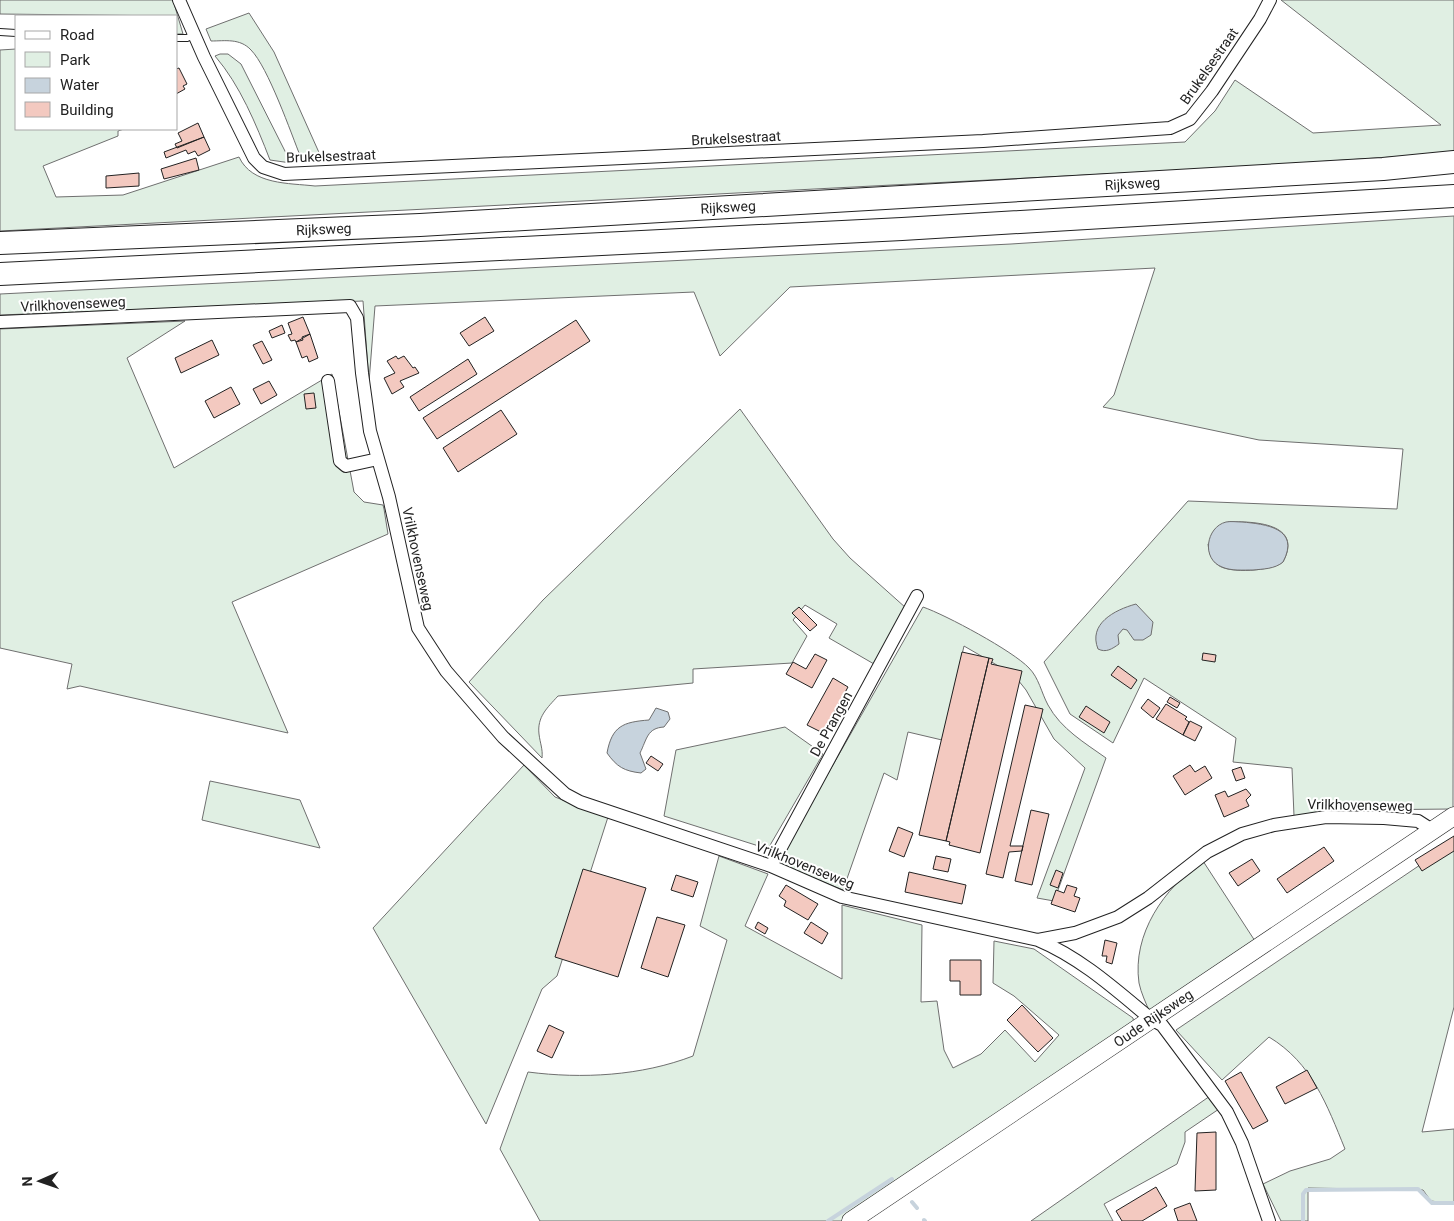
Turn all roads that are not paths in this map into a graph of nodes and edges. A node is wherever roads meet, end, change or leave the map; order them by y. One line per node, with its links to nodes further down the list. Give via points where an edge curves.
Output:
1 (180, 0): 5 (street, Brukelsestraat)
2 (1270, 0): 5 (street, Brukelsestraat, via 1212,91 1190,119 1170,128 993,140 284,174 263,167 254,158)
3 (0, 32): 4 (lane)
4 (15, 33)
5 (194, 34): 6 (lane)
6 (178, 38)
7 (1454, 162): 9 (highway, Rijksweg, via 1373,170 430,224)
8 (1454, 196): 10 (highway, Rijksweg, via 902,229)
9 (0, 243)
10 (0, 274)
11 (0, 322): 13 (street, Vrilkhovenseweg, via 350,306 357,318 366,407)
12 (328, 381): 13 (street, via 340,461 346,466)
13 (378, 459): 17 (street, Vrilkhovenseweg, via 418,628 446,671 503,737 565,794 580,802)
14 (917, 596): 17 (street, De Prangen)
15 (1454, 816): 16 (street, Oude Rijksweg)
16 (1432, 830): 18 (street, Vrilkhovenseweg, via 1418,821 1384,818 1326,817 1274,825 1242,834 1207,852 1118,917 1075,933); 19 (street, Oude Rijksweg)
17 (771, 866): 18 (street, Vrilkhovenseweg, via 858,902)
18 (1038, 940): 19 (street, via 1078,960)
19 (1152, 1019): 20 (street, Oude Rijksweg); 21 (street, via 1162,1025 1227,1112 1242,1143)
20 (851, 1221)
21 (1269, 1221)

